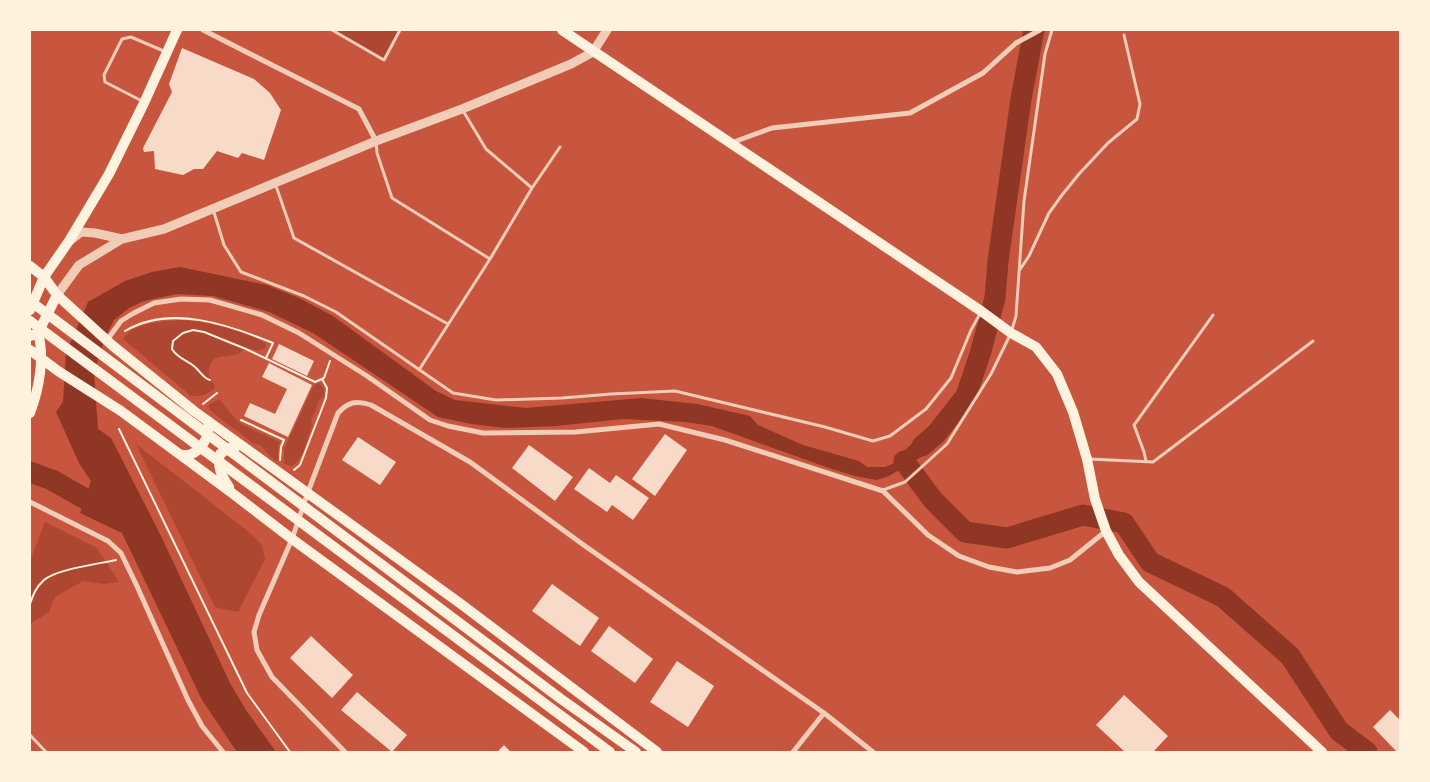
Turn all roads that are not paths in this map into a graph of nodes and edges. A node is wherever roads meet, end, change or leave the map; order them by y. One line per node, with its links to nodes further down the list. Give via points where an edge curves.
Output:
1 (177, 30): 10 (main road)
2 (203, 30): 14 (street, via 359,109)
3 (332, 30): 4 (lane, via 384,60)
4 (400, 30)
5 (562, 30): 11 (main road)
6 (607, 30): 11 (street)
7 (1040, 30): 15 (street, via 1016,43 983,73 910,113 772,128)
8 (1052, 30): 24 (lane, via 1045,54 1024,202)
9 (1124, 34): 24 (lane, via 1140,104 1136,119 1108,143 1062,195 1049,212)
10 (167, 52): 12 (main road); 12 (lane, via 131,37 122,39 104,75 105,82)
11 (593, 52): 13 (street); 15 (main road)
12 (144, 103): 21 (main road, via 109,174)
13 (462, 108): 14 (street); 18 (lane, via 486,150)
14 (376, 141): 17 (street); 22 (lane, via 392,198)
15 (730, 143): 29 (main road)
16 (560, 147): 18 (lane)
17 (275, 182): 19 (street); 32 (lane, via 294,238)
18 (532, 188): 22 (lane)
19 (212, 209): 20 (street, via 164,229); 39 (lane, via 224,245 242,272 336,312)
20 (122, 239): 21 (street, via 82,232); 26 (street, via 80,264)
21 (69, 241): 25 (main road)
22 (490, 259): 32 (lane)
23 (30, 266): 25 (main road)
24 (1019, 271): 33 (lane, via 1016,316)
25 (44, 277): 26 (main road); 28 (main road)
26 (57, 295): 34 (main road); 35 (main road)
27 (30, 301): 59 (main road)
28 (30, 310)
29 (982, 311): 33 (main road); 39 (lane, via 951,378 926,410 890,436 873,441 674,391 496,400 453,392)
30 (1213, 315): 45 (lane, via 1134,425)
31 (30, 321): 58 (main road)
32 (448, 324): 39 (lane)
33 (1008, 331): 44 (main road, via 1036,347 1057,374); 46 (lane, via 991,374 947,444 905,482)
34 (34, 334): 38 (main road, via 41,342)
35 (107, 340): 41 (main road); 46 (street, via 121,321 154,304 181,299 210,300 262,315 299,333 430,420 448,426 484,433 539,433 659,424 725,440)
36 (1313, 340): 45 (lane, via 1153,462)
37 (30, 350): 38 (main road)
38 (41, 359): 40 (main road); 42 (main road)
39 (419, 370)
40 (30, 413)
41 (204, 417): 42 (main road, via 207,438 194,453); 43 (main road)
42 (179, 454): 47 (main road)
43 (259, 458): 47 (main road, via 238,448 230,448 220,454 218,465); 48 (main road)
44 (1087, 459): 45 (lane); 50 (main road)
45 (1146, 461)
46 (883, 490): 50 (street, via 928,535 959,556 998,569 1017,572 1050,568 1070,560)
47 (232, 492): 51 (main road)
48 (308, 492): 51 (street); 52 (street, via 338,413 354,402 371,405 470,462); 60 (main road)
49 (30, 502): 55 (street, via 108,541 120,553 188,700 202,726)
50 (1105, 531): 63 (main road, via 1139,582)
51 (292, 539): 56 (street, via 259,615 254,632 257,650 272,676); 57 (main road)
52 (824, 712): 61 (street); 62 (street)
53 (30, 735): 54 (lane)
54 (46, 752)
55 (223, 752)
56 (345, 752)
57 (584, 752)
58 (610, 752)
59 (636, 752)
60 (657, 752)
61 (793, 752)
62 (873, 752)
63 (1322, 752)

